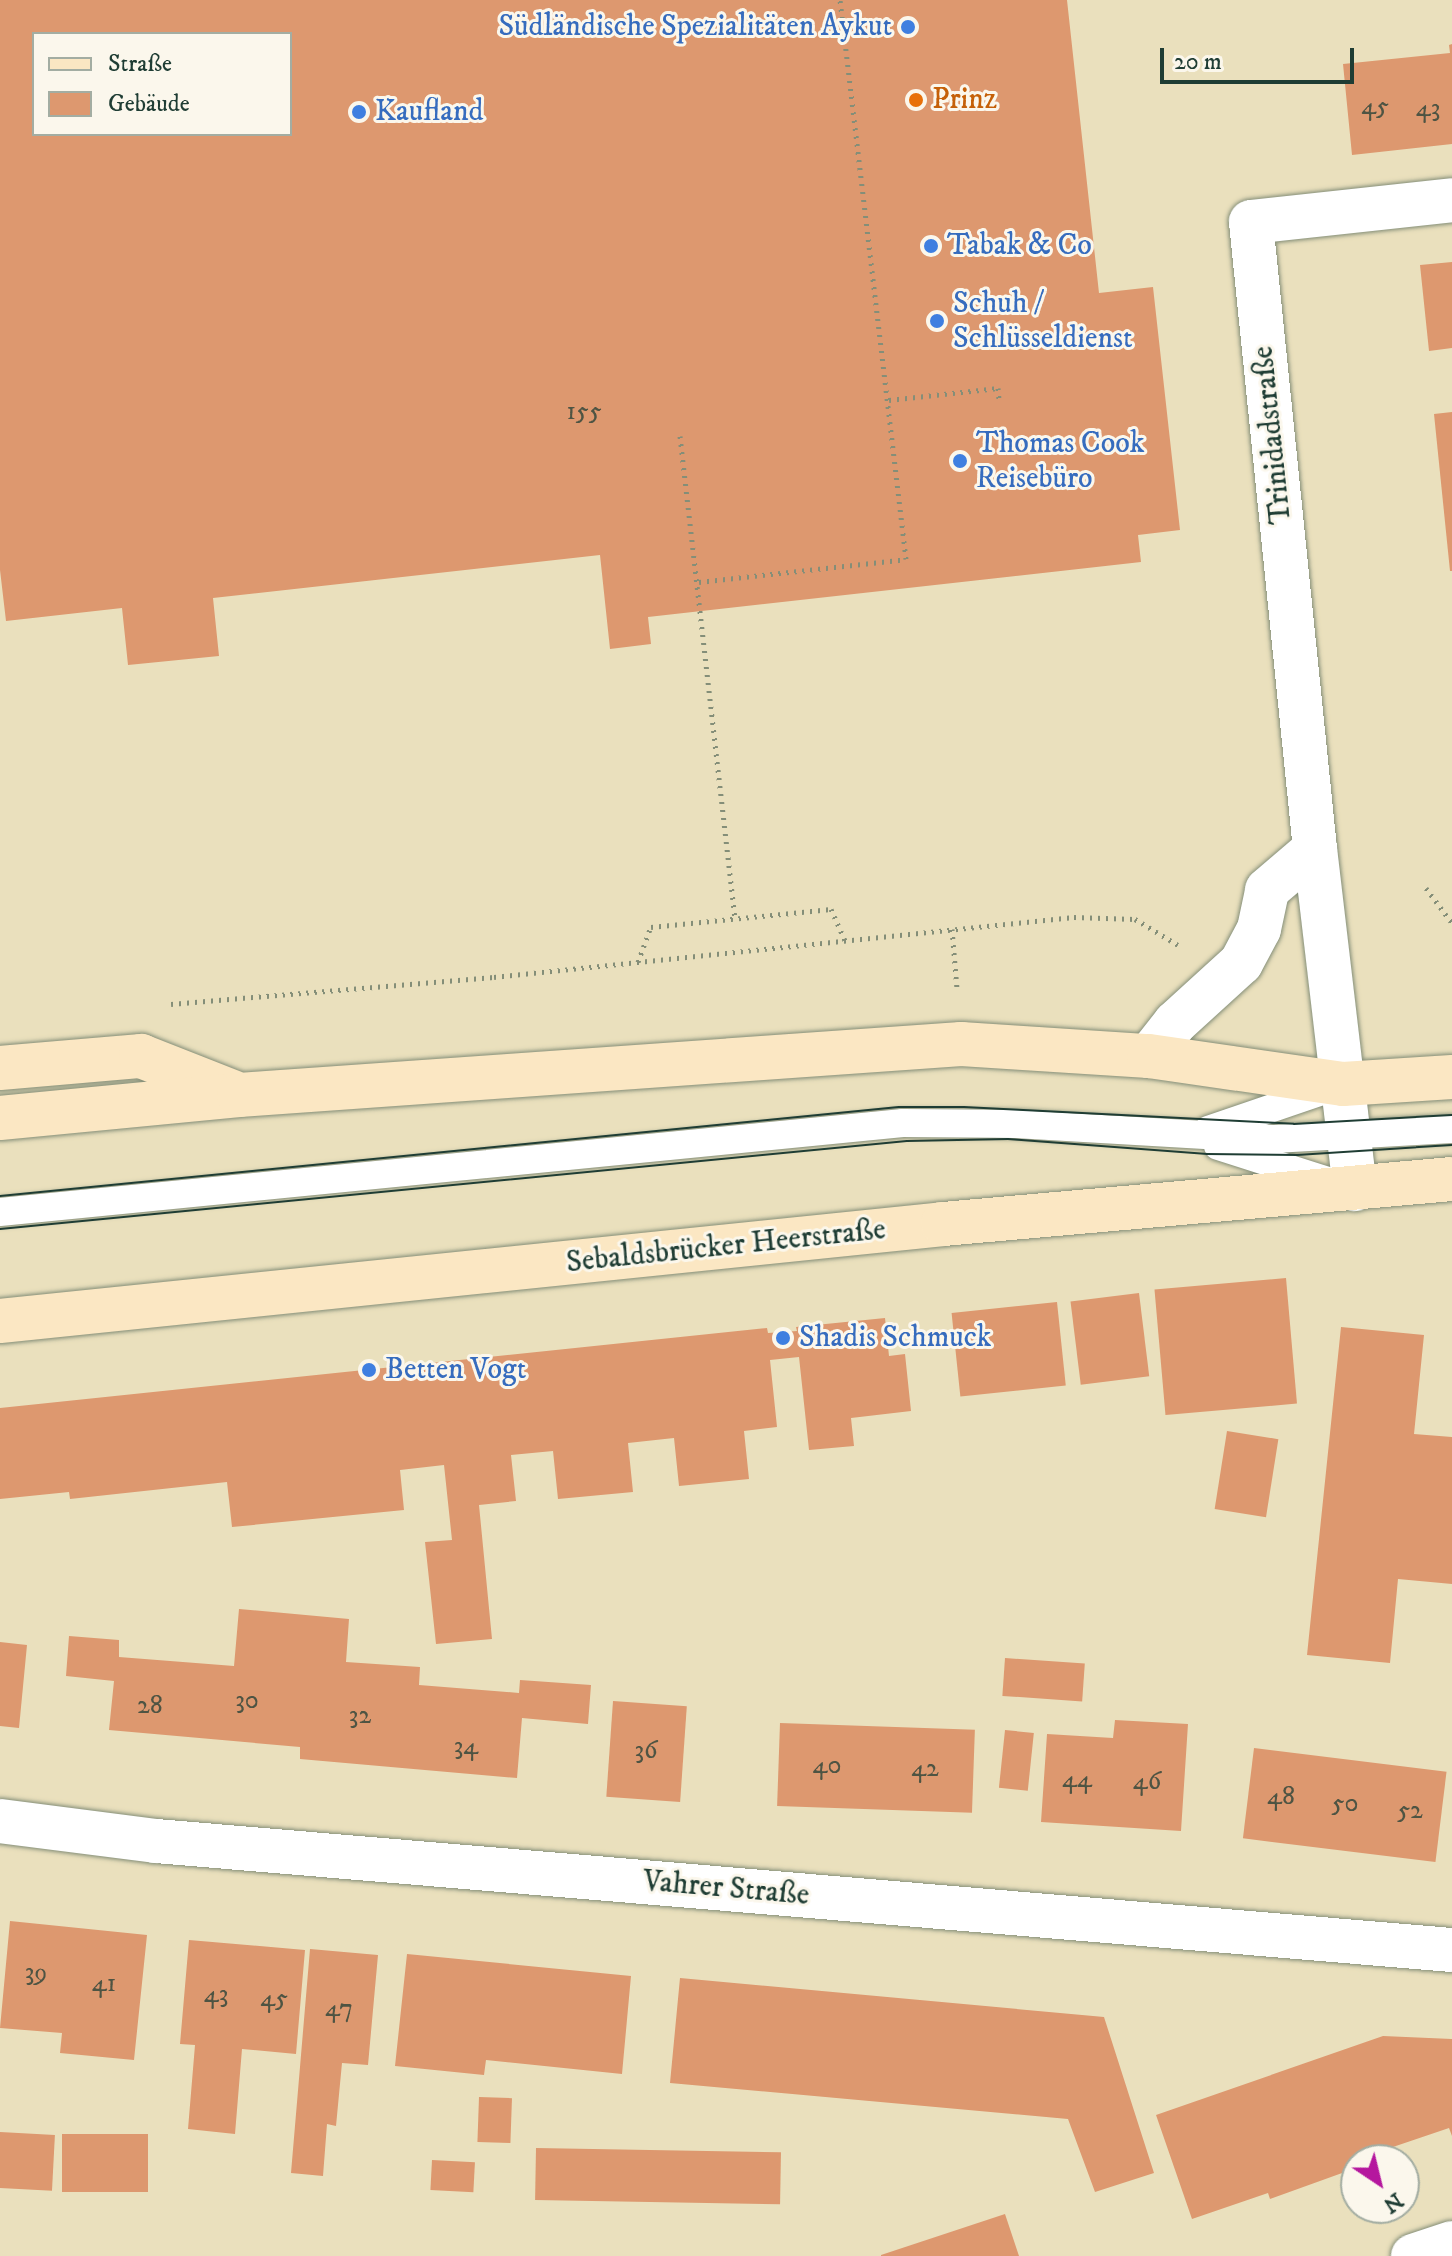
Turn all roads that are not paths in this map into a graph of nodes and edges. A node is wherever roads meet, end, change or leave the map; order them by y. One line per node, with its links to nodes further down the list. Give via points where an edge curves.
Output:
1 (1452, 200): 2 (street, Trinidadstraße, via 1251,222)
2 (1315, 849): 3 (street, via 1267,890 1259,929 1241,963 1175,1023); 6 (street, Trinidadstraße)
3 (1149, 1056): 6 (main road); 7 (main road, via 961,1044)
4 (0, 1068): 7 (main road, via 141,1056)
5 (1452, 1077): 6 (main road)
6 (1343, 1084): 10 (lane); 11 (street, Trinidadstraße)
7 (239, 1095): 8 (main road)
8 (0, 1118)
9 (1452, 1129): 11 (lane)
10 (1191, 1136): 11 (lane); 13 (lane); 14 (lane, via 1015,1124 903,1123)
11 (1349, 1137): 13 (street, Trinidadstraße)
12 (1452, 1179): 13 (main road, Sebaldsbrücker Heerstraße)
13 (1355, 1189): 15 (main road, Sebaldsbrücker Heerstraße, via 943,1224)
14 (0, 1212)
15 (0, 1321)
16 (0, 1821): 17 (street, Vahrer Straße, via 156,1841)
17 (1452, 1950)
18 (1452, 2243): 19 (street)
19 (1413, 2256)

